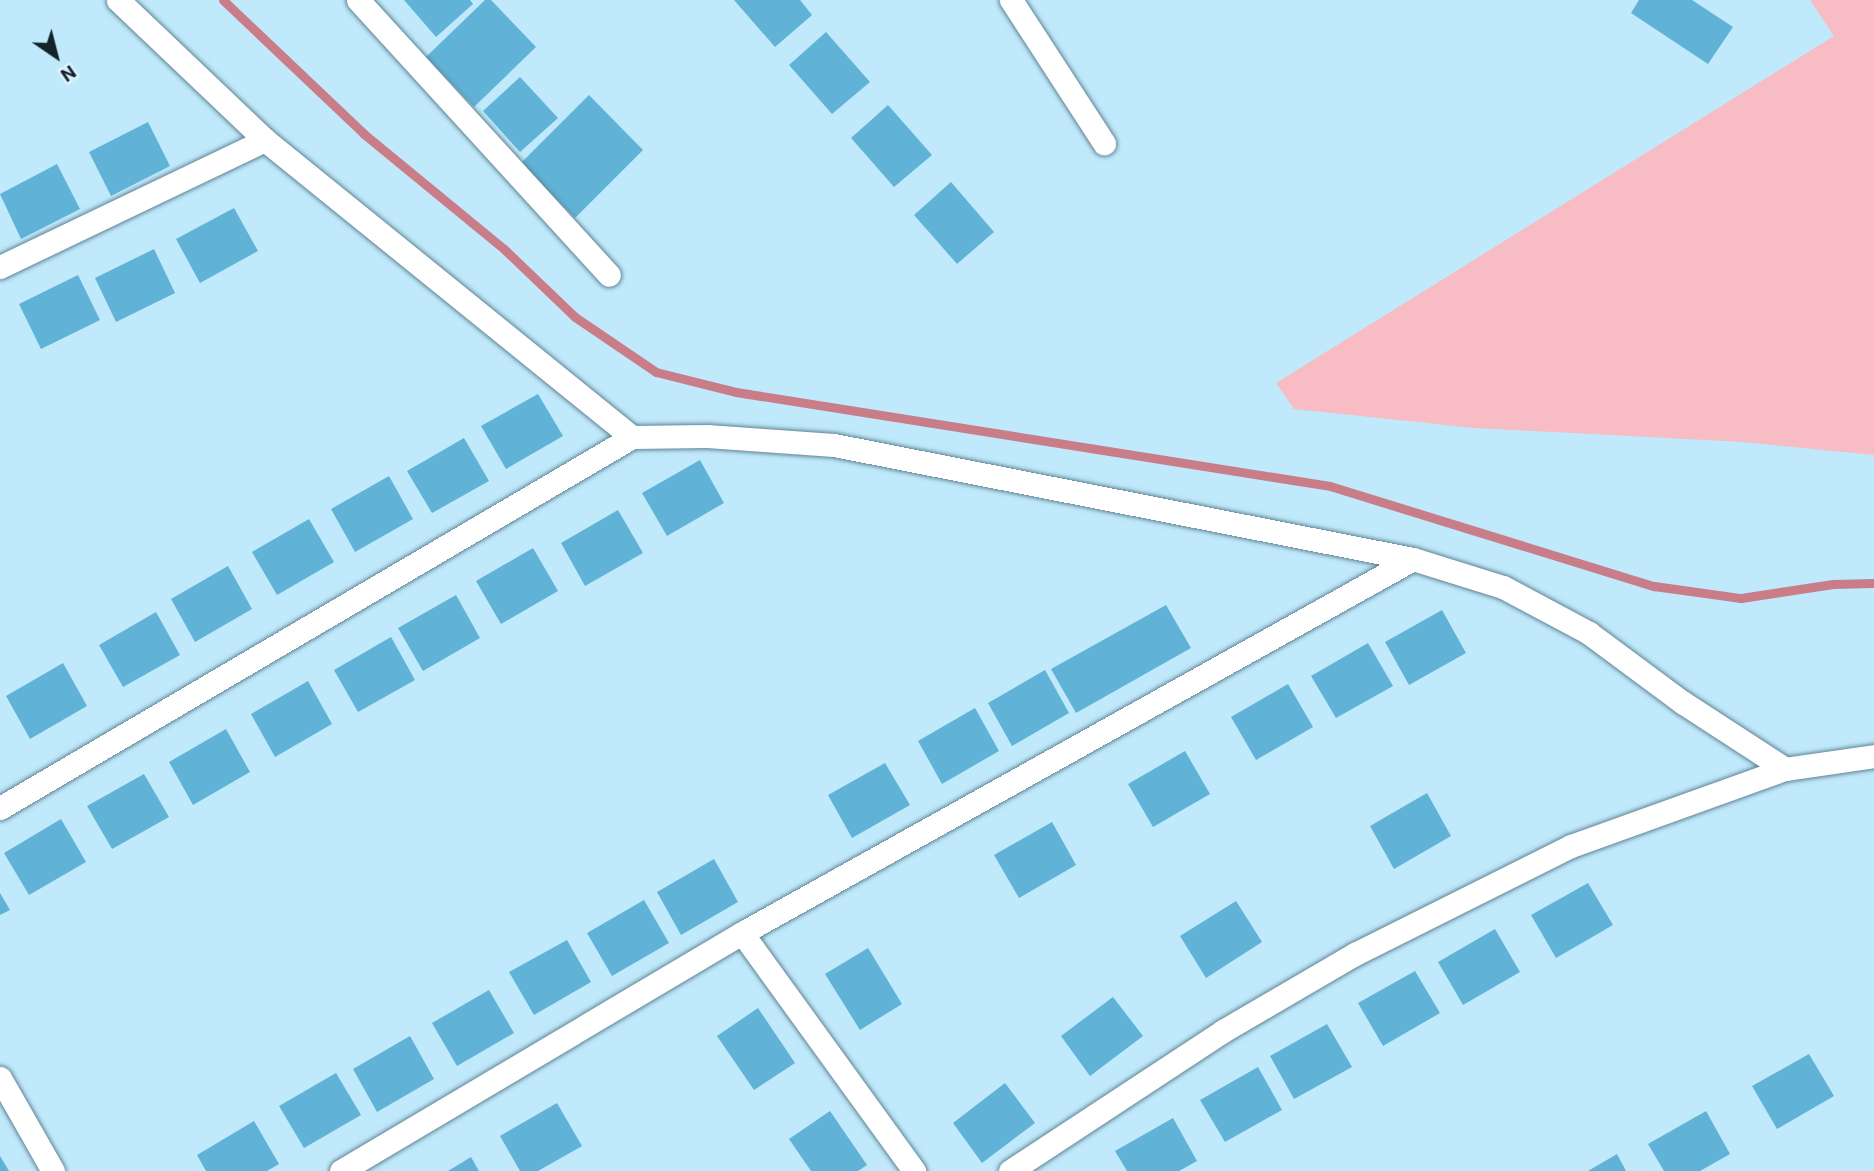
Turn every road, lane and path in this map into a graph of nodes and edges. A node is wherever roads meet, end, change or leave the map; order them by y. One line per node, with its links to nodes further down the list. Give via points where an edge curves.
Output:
1 (118, 0): 4 (street)
2 (358, 0): 7 (street)
3 (1011, 0): 5 (street)
4 (265, 140): 6 (street); 8 (street)
5 (1104, 144)
6 (0, 267)
7 (609, 275)
8 (632, 437): 9 (street, via 707,436 834,445); 12 (street)
9 (1413, 559): 11 (street, via 1503,587 1589,633 1682,702); 13 (street)
10 (1874, 756): 11 (street)
11 (1785, 769): 18 (street, via 1571,846 1355,954 1223,1031)
12 (0, 808)
13 (742, 933): 16 (street); 17 (street)
14 (0, 1079): 15 (street)
15 (53, 1171)
16 (341, 1171)
17 (914, 1171)
18 (1010, 1171)

